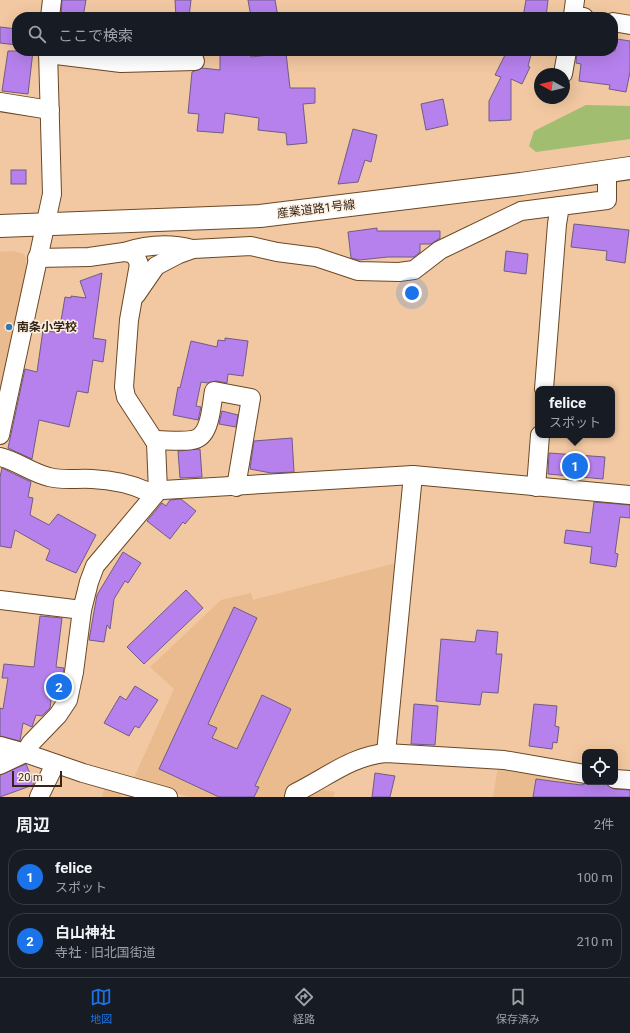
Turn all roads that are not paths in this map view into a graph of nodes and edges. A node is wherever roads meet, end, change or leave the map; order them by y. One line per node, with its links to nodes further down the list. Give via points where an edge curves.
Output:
1 (52, 0): 2 (street)
2 (51, 12)
3 (618, 23): 4 (street)
4 (630, 25)
5 (48, 56): 11 (street)
6 (70, 56): 8 (street, via 121,63)
7 (566, 56): 9 (street)
8 (195, 61)
9 (564, 68)
10 (0, 102): 11 (street)
11 (50, 110): 15 (street, via 52,194)
12 (630, 168): 13 (street, 産業道路1号線)
13 (607, 172): 14 (street, via 607,200); 15 (street, 産業道路1号線, via 260,216)
14 (560, 206): 17 (street, via 521,212 440,250 414,270 399,272 358,271 316,257 251,246); 21 (street)
15 (47, 223): 16 (street, 産業道路1号線); 19 (street)
16 (0, 226)
17 (193, 249): 18 (street, via 179,245 142,246); 20 (street, via 156,266)
18 (124, 252): 19 (street, via 88,257); 20 (street, via 131,253 139,264)
19 (37, 258): 22 (street)
20 (134, 298): 24 (street, via 128,320 124,387 126,397)
21 (544, 386)
22 (0, 435)
23 (540, 438): 28 (street)
24 (154, 440): 27 (street, via 193,440 203,434 214,391 251,398); 29 (street)
25 (0, 457): 29 (street, via 48,477 62,480 111,481 134,485 146,491)
26 (413, 475): 27 (street); 28 (street); 35 (street)
27 (236, 487): 29 (street)
28 (536, 487): 30 (street)
29 (158, 491): 32 (street, via 95,566)
30 (630, 495)
31 (0, 600): 32 (street)
32 (82, 610): 34 (street, via 68,700)
33 (0, 746): 34 (street)
34 (25, 753): 36 (street); 37 (street)
35 (386, 753): 38 (street, via 504,760); 43 (street, via 353,760 296,793)
36 (55, 764): 41 (street); 42 (street)
37 (0, 765)
38 (582, 773)
39 (618, 779): 40 (street)
40 (630, 780)
41 (39, 797)
42 (168, 797)
43 (294, 797)

